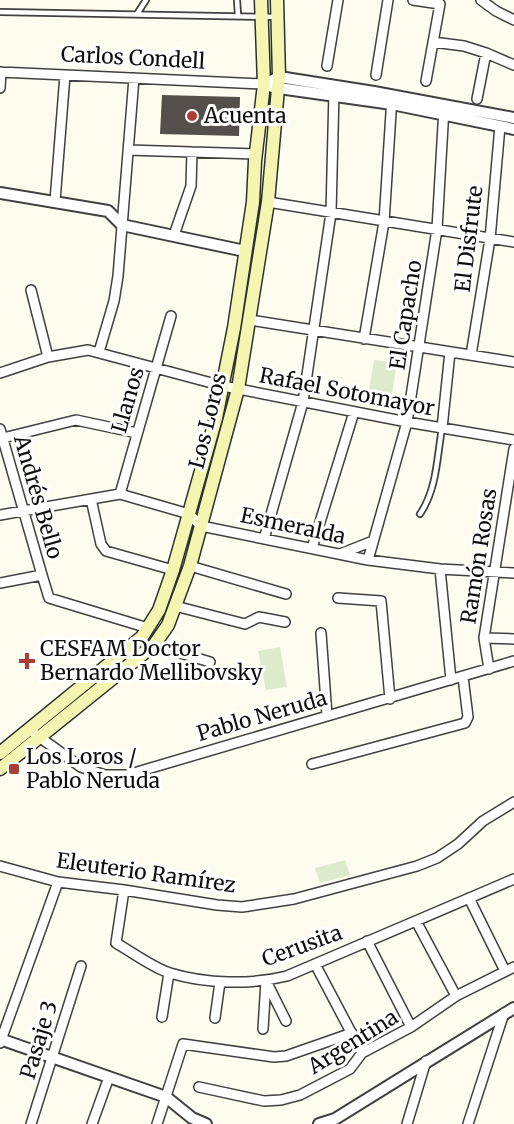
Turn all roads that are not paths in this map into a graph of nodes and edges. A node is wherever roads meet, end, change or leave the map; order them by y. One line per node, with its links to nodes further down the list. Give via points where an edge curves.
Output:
1 (146, 0): 10 (lane)
2 (237, 0): 11 (lane)
3 (261, 0): 12 (main road, Los Loros)
4 (277, 0): 13 (main road, Los Loros)
5 (338, 0): 18 (street)
6 (388, 0): 21 (street)
7 (413, 0): 15 (street, via 440,4)
8 (482, 0): 14 (street)
9 (0, 12): 10 (lane)
10 (137, 15): 11 (lane)
11 (238, 15): 12 (lane)
12 (262, 16): 13 (lane); 25 (main road, Los Loros)
13 (278, 17): 24 (main road, Los Loros)
14 (514, 20)
15 (433, 42): 16 (street); 23 (street)
16 (486, 52): 17 (street); 28 (street)
17 (514, 65)
18 (327, 66)
19 (1, 72): 20 (street, Carlos Condell); 26 (street)
20 (65, 75): 22 (street, Carlos Condell); 38 (street)
21 (376, 75)
22 (134, 78): 25 (street, Carlos Condell); 34 (street)
23 (426, 81)
24 (279, 83): 25 (street, Carlos Condell); 27 (street, Carlos Condell); 39 (main road, Los Loros)
25 (264, 84): 36 (main road, Los Loros)
26 (0, 88)
27 (334, 91): 29 (street, Carlos Condell); 40 (street)
28 (477, 99)
29 (392, 100): 30 (street, Carlos Condell); 41 (street)
30 (444, 110): 31 (street, Carlos Condell); 32 (street, Carlos Condell); 43 (street, El Capacho)
31 (514, 118)
32 (500, 126): 33 (street, Carlos Condell); 45 (street, El Disfrute)
33 (514, 129)
34 (128, 150): 35 (street); 42 (street)
35 (192, 152): 36 (street); 44 (street, via 191,186)
36 (256, 154): 47 (main road, Los Loros)
37 (0, 193): 38 (street)
38 (55, 201): 42 (street, via 108,211)
39 (268, 202): 40 (street); 50 (main road, Los Loros)
40 (331, 213): 41 (street); 51 (street)
41 (384, 222): 43 (street); 52 (street)
42 (122, 225): 44 (street); 54 (street, via 114,301)
43 (437, 229): 45 (street); 53 (street, El Capacho)
44 (174, 235): 47 (street)
45 (490, 238): 46 (street); 56 (street, El Disfrute)
46 (514, 242)
47 (245, 251): 61 (main road, Los Loros)
48 (31, 290): 57 (street)
49 (171, 316): 59 (street, Llanos)
50 (250, 320): 51 (street); 62 (main road, Los Loros)
51 (314, 330): 52 (street); 63 (street)
52 (364, 339): 53 (street)
53 (419, 347): 55 (street); 65 (street, El Capacho)
54 (99, 352): 57 (street, Rafael Sotomayor, via 88,350); 59 (street, Rafael Sotomayor)
55 (450, 352): 56 (street); 66 (street)
56 (471, 355): 58 (street)
57 (48, 357): 60 (street, Rafael Sotomayor)
58 (514, 362)
59 (155, 370): 61 (street, Rafael Sotomayor); 68 (street, Llanos)
60 (0, 373)
61 (223, 387): 62 (street, Rafael Sotomayor); 75 (main road, Los Loros)
62 (238, 389): 63 (street, Rafael Sotomayor); 78 (main road, Los Loros)
63 (303, 402): 64 (street, Rafael Sotomayor); 79 (street)
64 (354, 412): 65 (street, Rafael Sotomayor); 81 (street)
65 (407, 422): 66 (street, Rafael Sotomayor); 80 (street, El Capacho)
66 (442, 428): 69 (street, Rafael Sotomayor); 76 (lane, via 433,486)
67 (1, 434): 68 (street, via 76,420); 74 (street, Andrés Bello)
68 (137, 434): 71 (street, Llanos)
69 (514, 440)
70 (514, 449): 73 (street, Ramón Rosas)
71 (120, 494): 72 (street); 75 (street)
72 (91, 499): 74 (street); 86 (street, via 106,551)
73 (510, 502): 87 (street, Ramón Rosas)
74 (24, 511): 77 (street); 89 (street, Andrés Bello)
75 (189, 514): 78 (street); 86 (main road, Los Loros)
76 (420, 514)
77 (0, 515)
78 (201, 526): 79 (street, Esmeralda); 84 (main road, Los Loros)
79 (264, 538): 81 (street, Esmeralda)
80 (373, 541): 82 (street); 83 (street, El Capacho)
81 (312, 548): 82 (street, Esmeralda)
82 (340, 554): 83 (street, Esmeralda)
83 (368, 560): 85 (street, Esmeralda)
84 (190, 566): 91 (street); 93 (main road, Los Loros)
85 (440, 569): 87 (street, Esmeralda); 104 (street)
86 (173, 570): 95 (main road, Los Loros)
87 (495, 572): 88 (street, Esmeralda); 97 (street, Ramón Rosas)
88 (514, 573)
89 (42, 575): 90 (street); 95 (street, Andrés Bello, via 49,598)
90 (0, 583)
91 (286, 594)
92 (338, 598): 105 (street, via 381,601)
93 (175, 606): 94 (street, via 245,624 259,617); 99 (main road, Los Loros)
94 (285, 622)
95 (148, 628): 107 (main road, Los Loros)
96 (321, 633): 106 (street)
97 (484, 638): 98 (street); 102 (street, Ramón Rosas)
98 (514, 639)
99 (154, 645): 100 (street); 107 (main road, Los Loros)
100 (210, 662)
101 (514, 662): 102 (street, Pablo Neruda)
102 (489, 669): 103 (street, Pablo Neruda)
103 (463, 676): 104 (street, Pablo Neruda); 109 (street, via 468,717 465,723)
104 (451, 680): 105 (street, Pablo Neruda)
105 (390, 699): 106 (street, Pablo Neruda)
106 (327, 716): 107 (street, Pablo Neruda, via 126,775 105,775 81,767)
107 (34, 733): 108 (main road, Los Loros); 110 (main road, Los Loros)
108 (0, 753)
109 (312, 764)
110 (0, 769)
111 (514, 802): 115 (street, Eleuterio Ramírez, via 437,858 294,898 242,907)
112 (0, 866): 114 (street, Eleuterio Ramírez)
113 (514, 879): 116 (street, Cerusita)
114 (58, 882): 115 (street, Eleuterio Ramírez); 133 (street)
115 (124, 890): 122 (street, Cerusita, via 116,943)
116 (469, 898): 117 (street, Cerusita); 121 (street)
117 (416, 921): 118 (street, Cerusita); 125 (street)
118 (367, 941): 119 (street, Cerusita); 130 (street)
119 (315, 964): 123 (street, Cerusita); 132 (street)
120 (81, 966): 135 (street, Pasaje 3)
121 (510, 969): 125 (street, Argentina)
122 (169, 973): 124 (street, Cerusita); 127 (street)
123 (266, 981): 124 (street, Cerusita); 129 (street); 131 (street)
124 (220, 982): 128 (street)
125 (456, 996): 130 (street, Argentina)
126 (509, 1011): 136 (street); 148 (street)
127 (162, 1017)
128 (215, 1018)
129 (286, 1021)
130 (411, 1027): 134 (street, Argentina)
131 (263, 1029)
132 (352, 1033): 134 (street); 139 (street, via 274,1057 183,1044)
133 (0, 1040): 135 (street)
134 (362, 1053): 138 (street, Argentina, via 350,1069 300,1095 281,1100 264,1101)
135 (53, 1058): 137 (street); 142 (street, Pasaje 3)
136 (426, 1061): 141 (street); 147 (street)
137 (109, 1077): 139 (street); 143 (street)
138 (199, 1087)
139 (166, 1097): 140 (street); 144 (street)
140 (195, 1121): 145 (street)
141 (336, 1121): 146 (street)
142 (31, 1124)
143 (92, 1124)
144 (157, 1124)
145 (206, 1124)
146 (319, 1124)
147 (407, 1124)
148 (468, 1124)

